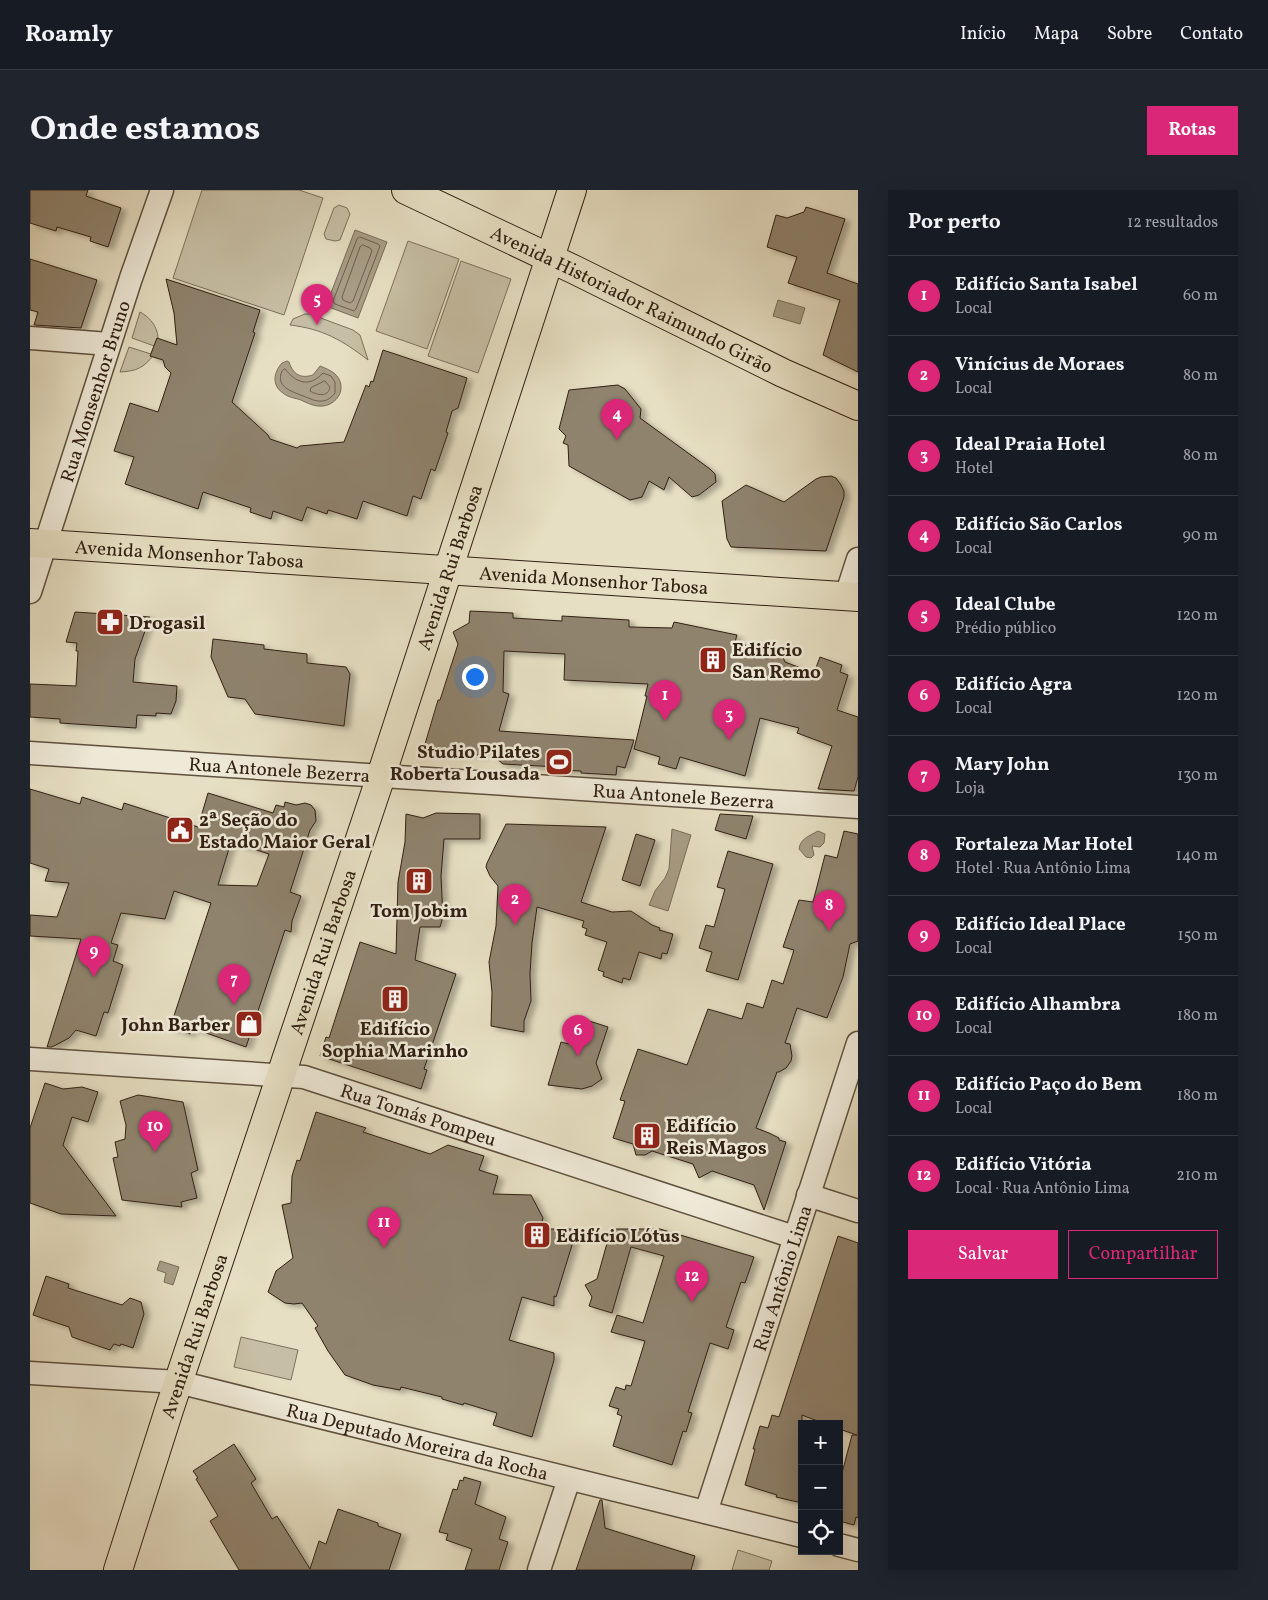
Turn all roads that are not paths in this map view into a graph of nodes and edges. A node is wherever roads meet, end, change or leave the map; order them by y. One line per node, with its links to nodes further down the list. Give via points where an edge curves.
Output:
1 (162, 190): 6 (street, Rua Monsenhor Bruno)
2 (406, 190): 4 (main road, Avenida Historiador Raimundo Girão)
3 (572, 190): 4 (main road, Avenida Rui Barbosa)
4 (550, 258): 7 (main road, Avenida Historiador Raimundo Girão, via 783,373); 10 (main road, Avenida Rui Barbosa)
5 (30, 338): 6 (street)
6 (109, 344): 8 (street, Rua Monsenhor Bruno)
7 (858, 406)
8 (38, 544): 10 (main road, Avenida Monsenhor Tabosa); 11 (street, Rua Monsenhor Bruno)
9 (858, 559): 12 (street)
10 (447, 571): 12 (main road, Avenida Monsenhor Tabosa); 14 (main road, Avenida Rui Barbosa)
11 (30, 592)
12 (852, 597)
13 (30, 753): 14 (street, Rua Antonele Bezerra)
14 (382, 776): 15 (street, Rua Antonele Bezerra); 18 (main road, Avenida Rui Barbosa)
15 (858, 807)
16 (858, 1043): 19 (street, Rua Antônio Lima)
17 (30, 1059): 18 (street, Rua Tomás Pompeu)
18 (283, 1075): 21 (street, Rua Tomás Pompeu, via 304,1077); 23 (main road, Avenida Rui Barbosa)
19 (808, 1195): 20 (street); 21 (street, Rua Antônio Lima)
20 (858, 1211)
21 (794, 1238): 25 (street, Rua Antônio Lima)
22 (30, 1374): 23 (street, Rua Deputado Moreira da Rocha)
23 (178, 1382): 24 (street, Rua Deputado Moreira da Rocha); 29 (main road, Avenida Rui Barbosa)
24 (569, 1479): 25 (street, Rua Deputado Moreira da Rocha); 30 (street)
25 (706, 1512): 26 (street, Rua Deputado Moreira da Rocha)
26 (798, 1535)
27 (843, 1546): 28 (street)
28 (858, 1550)
29 (118, 1570)
30 (539, 1570)

